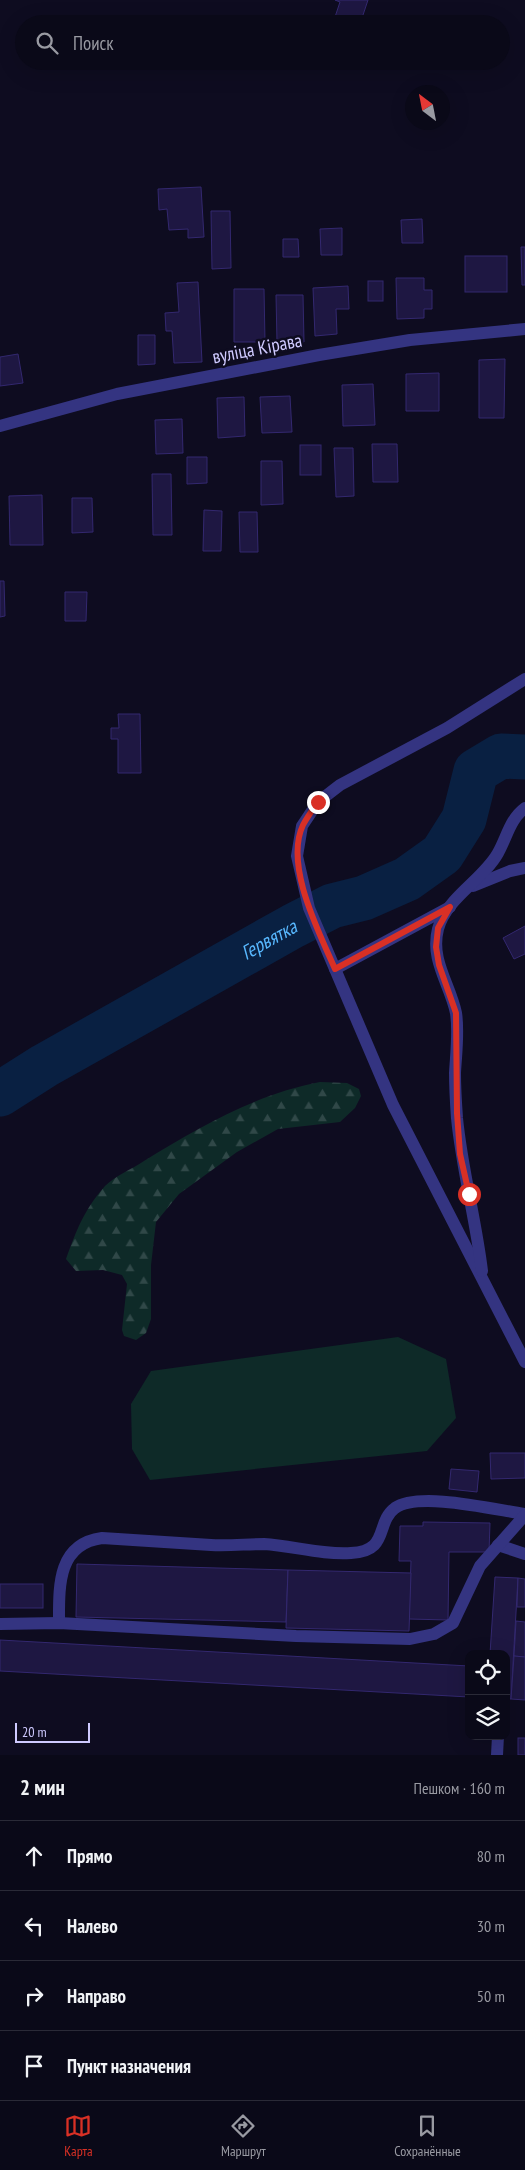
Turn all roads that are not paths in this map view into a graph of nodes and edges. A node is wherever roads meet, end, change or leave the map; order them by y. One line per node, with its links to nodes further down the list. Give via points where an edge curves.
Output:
1 (525, 329): 2 (street, вуліца Кірава, via 410,340 319,355 117,394)
2 (0, 426)
3 (525, 679): 8 (street, via 447,728 340,785 318,802 302,826 297,856 309,908)
4 (525, 808): 6 (street, via 510,826 498,853)
5 (525, 868): 6 (street)
6 (470, 887): 7 (street)
7 (450, 907): 8 (street); 9 (street, via 438,928 436,947 456,1013 455,1076 460,1154 477,1230)
8 (335, 969): 9 (street, via 393,1105)
9 (484, 1281): 10 (street)
10 (525, 1362)
11 (525, 1514): 12 (street); 14 (street, via 435,1501 402,1505 388,1516 376,1544 352,1553 264,1544 90,1539 80,1544 64,1568 59,1586)
12 (498, 1545): 13 (street); 14 (street, via 480,1566 453,1623 434,1634 410,1639)
13 (525, 1554)
14 (59, 1623): 15 (street)
15 (0, 1624)
16 (498, 1740): 17 (street)
17 (497, 1755)

